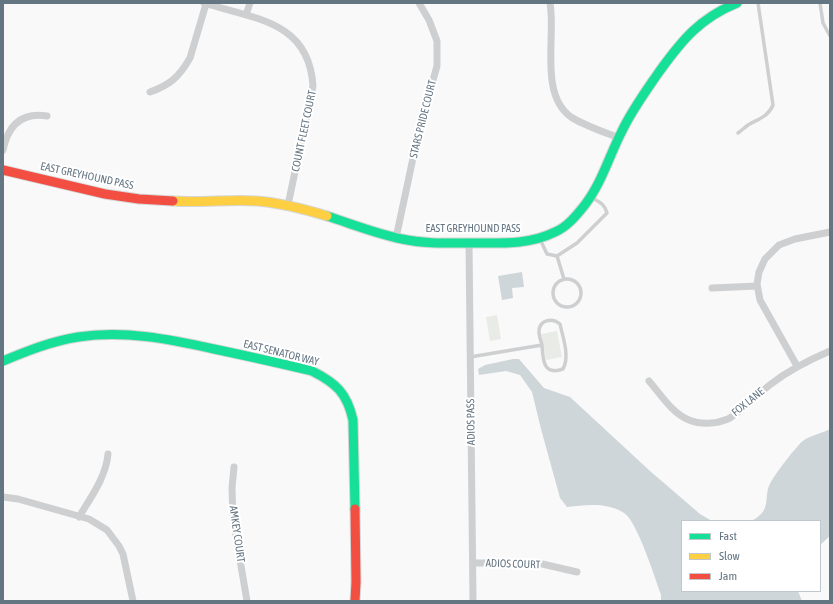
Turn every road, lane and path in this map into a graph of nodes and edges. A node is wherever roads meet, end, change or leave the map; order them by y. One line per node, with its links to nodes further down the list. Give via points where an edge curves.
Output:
1 (205, 3): 8 (street, COUNT FLEET COURT); 10 (street, via 190,58 172,81)
2 (250, 3): 8 (street)
3 (419, 3): 19 (street, STARS PRIDE COURT, via 436,36 437,66 419,130)
4 (550, 3): 13 (street, via 551,79 555,96 572,118)
5 (737, 3): 13 (street, EAST GREYHOUND PASS, via 708,17 686,36 642,97)
6 (758, 3): 12 (lane, via 773,105 771,111 763,118)
7 (820, 3): 9 (lane, via 822,23)
8 (246, 15): 17 (street, COUNT FLEET COURT, via 275,25 293,37 304,50 313,75 312,98)
9 (830, 36)
10 (150, 92)
11 (47, 116): 14 (street, via 38,114 17,122 9,131)
12 (738, 133)
13 (618, 138): 16 (street, EAST GREYHOUND PASS)
14 (3, 150)
15 (3, 170): 17 (street, EAST GREYHOUND PASS, via 138,199 180,202 248,201)
16 (591, 197): 20 (street, EAST GREYHOUND PASS, via 570,222); 22 (lane, via 603,204 607,213 577,243)
17 (288, 205): 19 (street, EAST GREYHOUND PASS)
18 (830, 232): 24 (street, via 779,245 765,259 759,272)
19 (396, 238): 21 (street, EAST GREYHOUND PASS, via 430,243)
20 (540, 238): 21 (street, EAST GREYHOUND PASS, via 513,243); 22 (lane, via 547,254)
21 (469, 243): 28 (street, ADIOS PASS)
22 (557, 256): 23 (lane)
23 (564, 279): 23 (lane, via 556,283 552,292 555,301 562,307 567,307 576,304 581,291 577,283)
24 (757, 286): 25 (street); 30 (street, via 763,308)
25 (712, 288)
26 (542, 345): 26 (lane, via 547,368 556,371 563,369 566,357 560,324 556,321 549,320 540,326); 28 (lane)
27 (830, 351): 30 (street, FOX LANE)
28 (470, 357): 36 (street, ADIOS PASS)
29 (3, 361): 40 (street, EAST SENATOR WAY, via 62,340 130,334 183,342 305,369 327,377 347,399 353,420)
30 (797, 366): 31 (street, FOX LANE, via 732,416 710,423 696,422 682,416)
31 (649, 381)
32 (108, 454): 35 (street, via 104,473)
33 (234, 467): 39 (street, AMKEY COURT, via 233,520)
34 (3, 497): 35 (street)
35 (80, 517): 38 (street, via 95,522 120,546 126,561)
36 (473, 563): 37 (street, ADIOS COURT, via 538,563); 41 (street, ADIOS PASS)
37 (577, 572)
38 (134, 601)
39 (247, 601)
40 (355, 601)
41 (473, 601)

